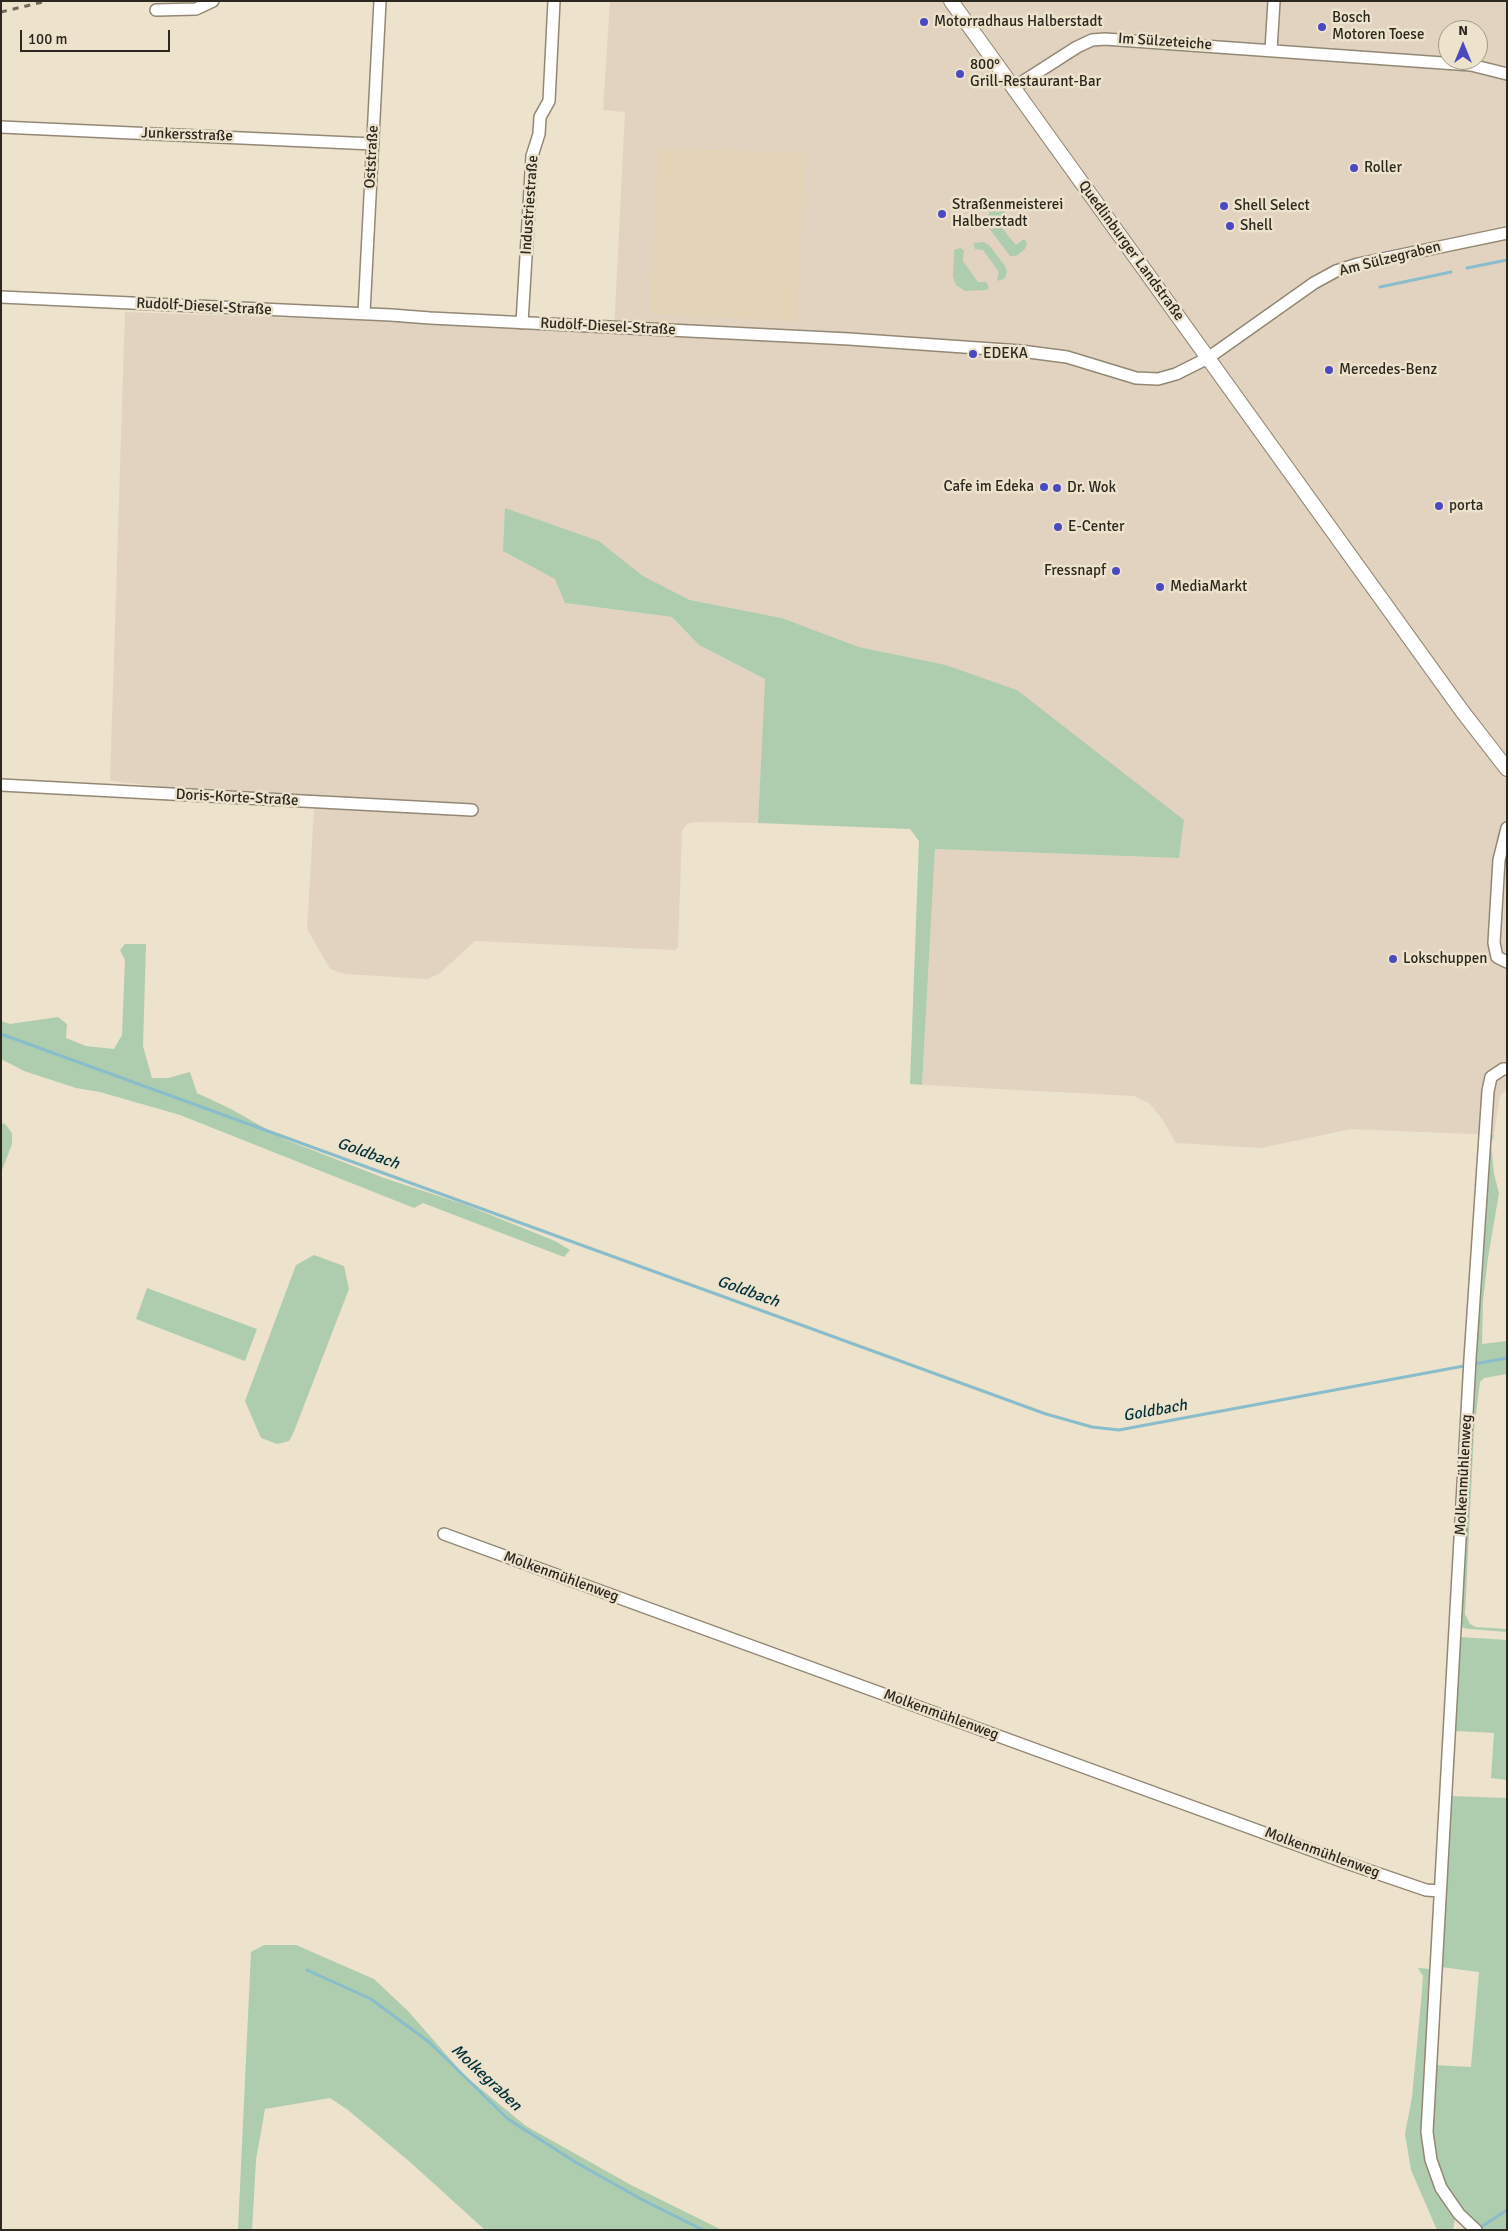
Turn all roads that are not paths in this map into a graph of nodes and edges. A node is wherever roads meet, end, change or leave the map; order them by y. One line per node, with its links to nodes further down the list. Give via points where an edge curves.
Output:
1 (212, 1): 6 (street, via 196,9)
2 (380, 1): 11 (street, Oststraße)
3 (554, 1): 15 (street, Industriestraße, via 550,101 540,117 532,156)
4 (951, 1): 9 (main road, Quedlinburger Landstraße)
5 (1274, 1): 7 (street)
6 (156, 10)
7 (1271, 50): 8 (street, Im Sülzeteiche, via 1471,65); 9 (street, Im Sülzeteiche, via 1098,39 1077,47)
8 (1507, 74)
9 (1013, 88): 16 (main road, Quedlinburger Landstraße)
10 (1, 127): 11 (street, Junkersstraße)
11 (373, 144): 14 (street, Oststraße)
12 (1507, 233): 16 (street, Am Sülzegraben, via 1336,271)
13 (1, 297): 14 (street, Rudolf-Diesel-Straße)
14 (364, 313): 15 (street, Rudolf-Diesel-Straße)
15 (522, 323): 16 (street, Rudolf-Diesel-Straße, via 1021,351 1067,357 1143,379 1171,375)
16 (1208, 358): 17 (main road, Quedlinburger Landstraße)
17 (1507, 770)
18 (1, 784): 19 (street, Doris-Korte-Straße)
19 (472, 810)
20 (1507, 828): 21 (street, via 1499,860 1494,943 1497,956)
21 (1507, 962)
22 (1507, 1069): 24 (street, Molkenmühlenweg, via 1503,1068 1492,1076 1488,1091)
23 (444, 1534): 24 (street, Molkenmühlenweg, via 1344,1862 1426,1890)
24 (1440, 1891): 25 (street, Molkenmühlenweg, via 1427,2132 1431,2160 1441,2188 1458,2214)
25 (1474, 2229)

